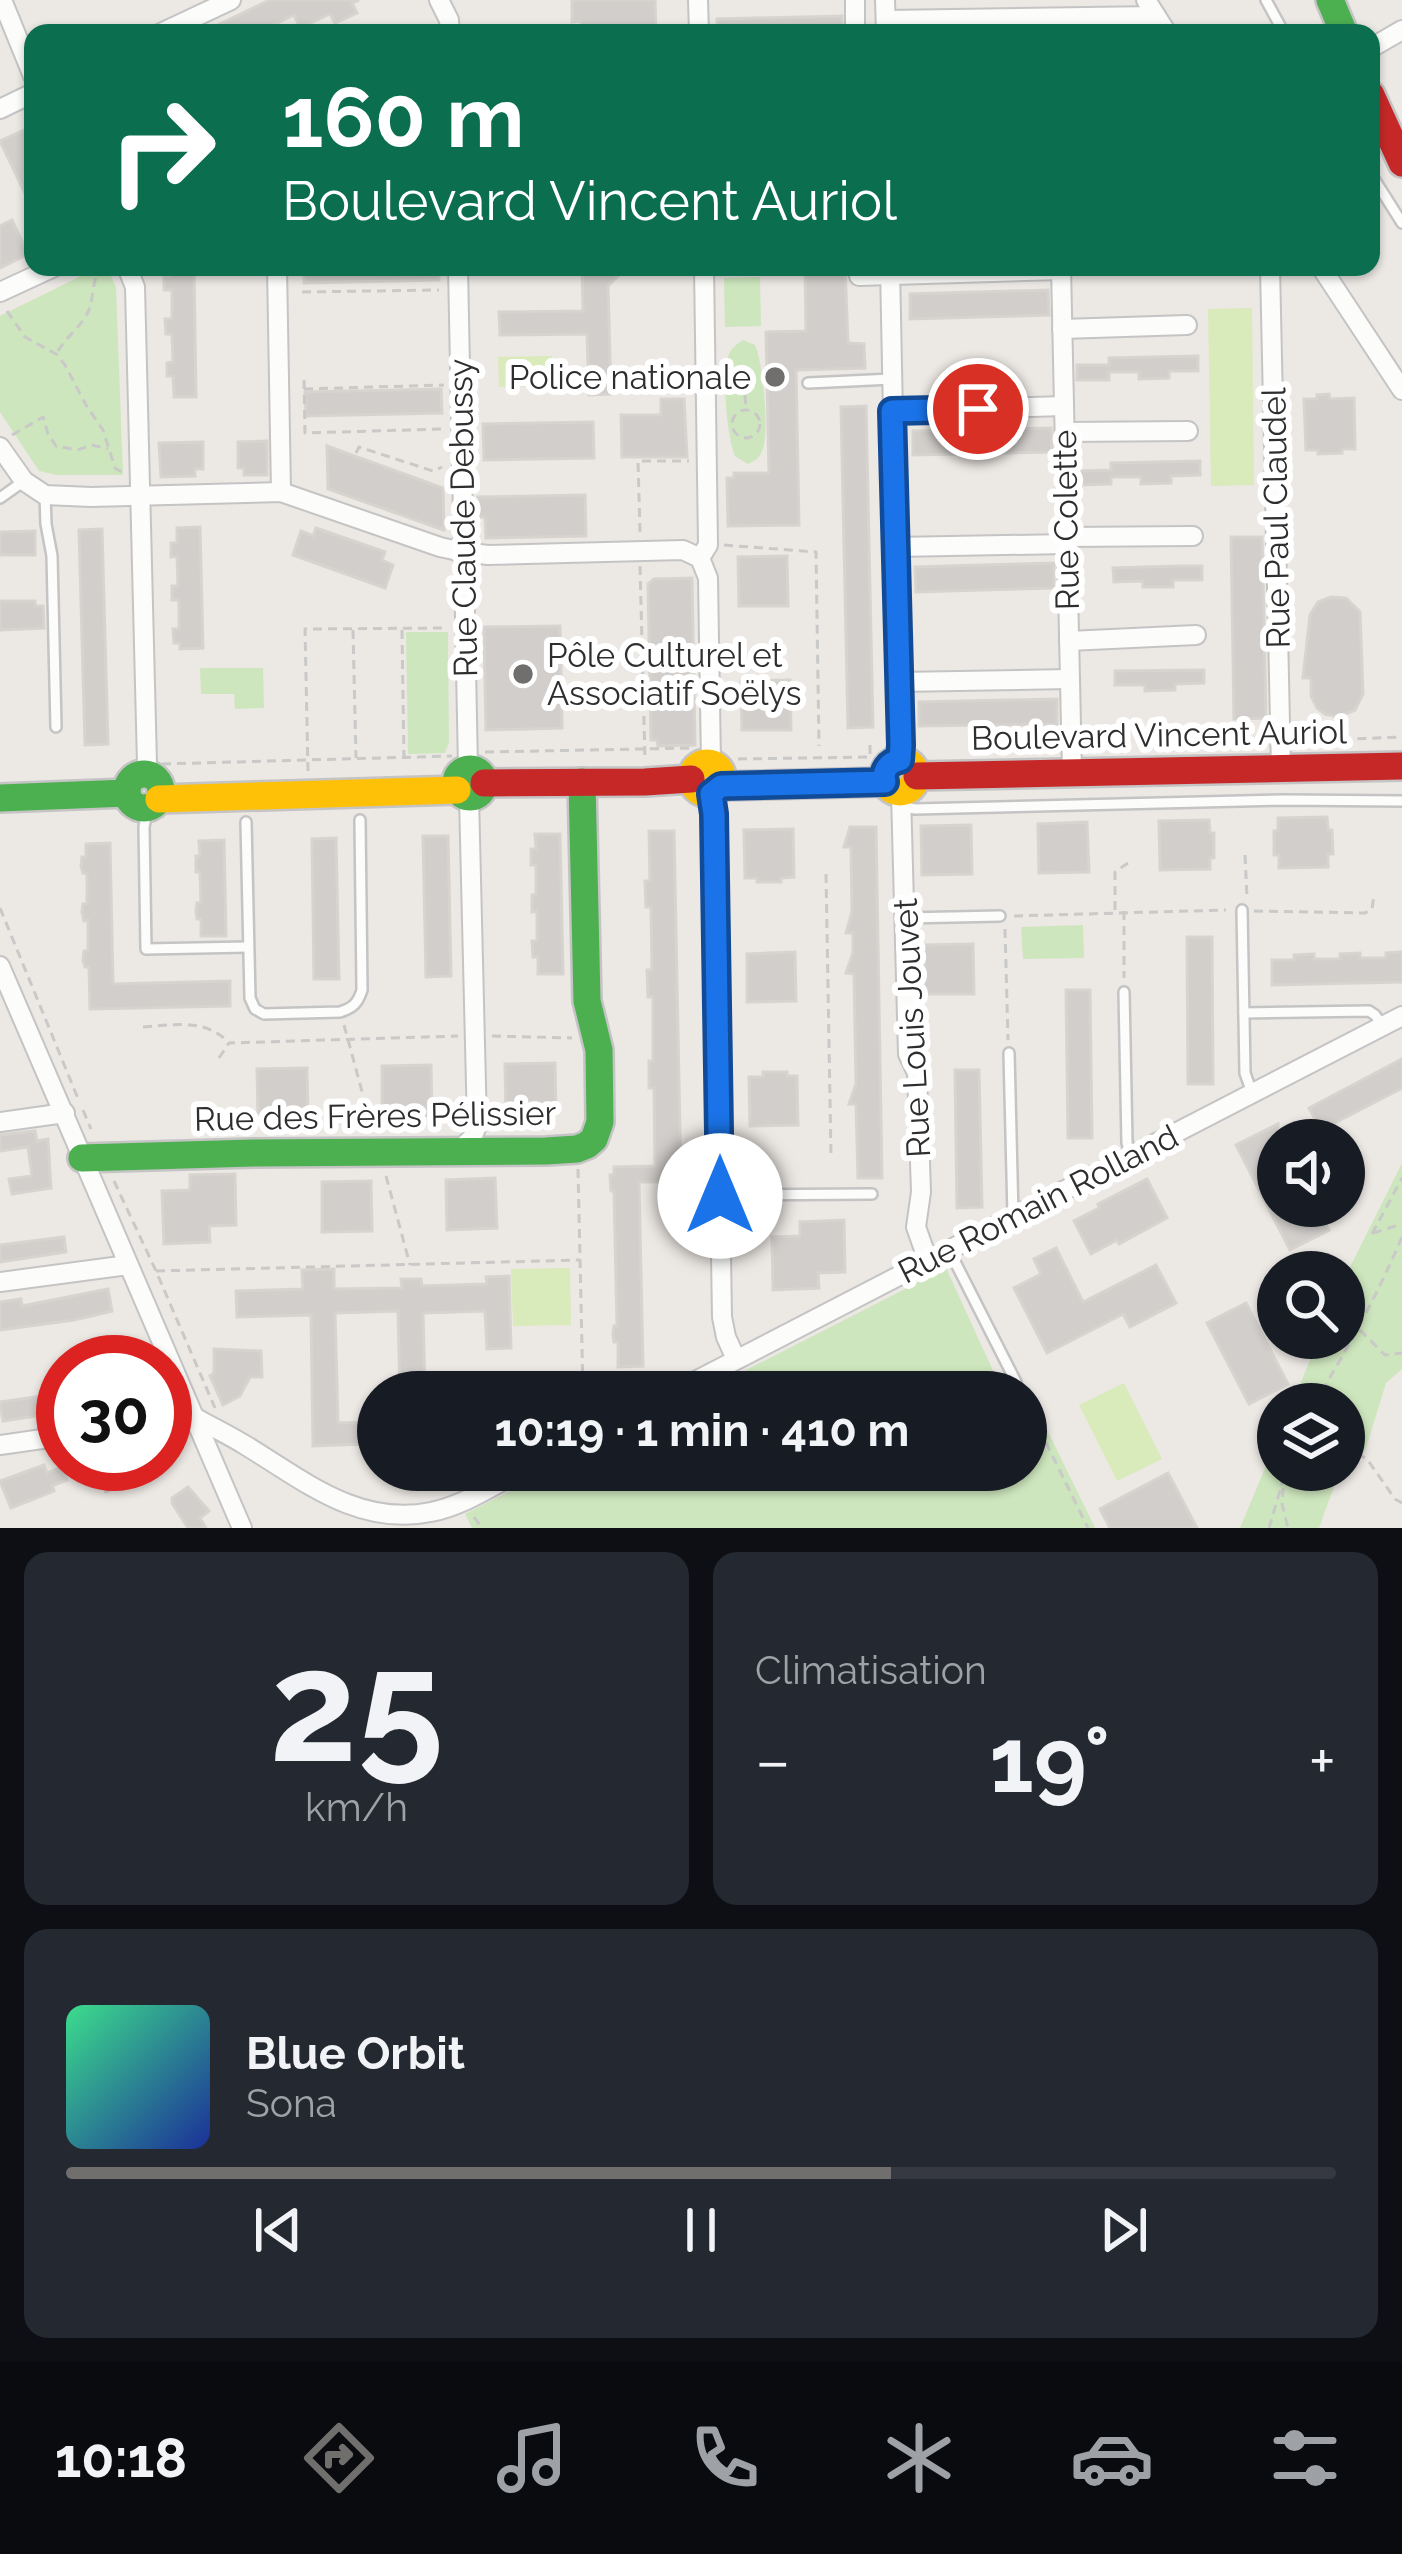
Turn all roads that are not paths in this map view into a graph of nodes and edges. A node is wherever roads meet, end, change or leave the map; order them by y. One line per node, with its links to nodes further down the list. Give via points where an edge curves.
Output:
1 (2, 0): 6 (street)
2 (231, 0): 5 (street)
3 (1156, 16): 4 (street)
4 (886, 18)
5 (180, 24)
6 (24, 54)
7 (1380, 115): 8 (street)
8 (1402, 164)
9 (1380, 189): 10 (lane)
10 (1402, 223)
11 (37, 276): 20 (street)
12 (131, 276): 32 (street)
13 (277, 276): 33 (street)
14 (458, 276): 40 (street, Rue Claude Debussy)
15 (704, 276): 39 (street)
16 (890, 276): 23 (street, Rue Louis Jouvet)
17 (1061, 276): 22 (street, Rue Colette)
18 (1270, 276): 47 (street, Rue Paul Claudel)
19 (1327, 276): 25 (street)
20 (0, 296)
21 (1187, 325): 22 (street)
22 (1062, 329): 26 (street, Rue Colette)
23 (892, 379): 24 (lane); 27 (street, Rue Louis Jouvet)
24 (808, 383)
25 (1402, 390)
26 (1064, 406): 27 (street); 29 (street, Rue Colette)
27 (892, 411): 38 (street, Rue Louis Jouvet)
28 (1188, 430): 29 (street)
29 (1064, 432): 37 (street, Rue Colette)
30 (0, 445): 31 (street)
31 (24, 481): 34 (street); 35 (lane)
32 (140, 486): 33 (street); 34 (street); 53 (street)
33 (281, 492): 40 (street)
34 (45, 496): 45 (lane)
35 (0, 498)
36 (1193, 536): 37 (street)
37 (1067, 540): 38 (street); 42 (street, Rue Colette)
38 (895, 548): 44 (street, Rue Louis Jouvet)
39 (704, 551): 40 (street); 48 (street)
40 (463, 552): 50 (street, Rue Claude Debussy)
41 (1196, 635): 42 (street)
42 (1069, 641): 43 (street, Rue Colette)
43 (1070, 679): 44 (street); 49 (street, Rue Colette)
44 (898, 682): 51 (street, Rue Louis Jouvet)
45 (56, 727)
46 (1402, 766): 47 (street, Boulevard Vincent Auriol)
47 (1281, 769): 49 (street, Boulevard Vincent Auriol); 55 (lane)
48 (715, 772): 51 (street, Boulevard Vincent Auriol); 52 (street, Boulevard Vincent Auriol); 77 (street)
49 (1072, 772): 51 (street, Boulevard Vincent Auriol); 57 (lane)
50 (467, 778): 52 (street, Boulevard Vincent Auriol); 53 (street, Boulevard Vincent Auriol); 53 (street, Boulevard Vincent Auriol, via 313,771); 73 (street, Rue Claude Debussy, via 477,1126)
51 (898, 781): 57 (lane, via 915,809); 62 (street, Rue Louis Jouvet)
52 (582, 782): 73 (street, Rue des Frères Pélissier, via 587,1000 598,1039 595,1139 577,1149)
53 (148, 787): 54 (street, Boulevard Vincent Auriol); 63 (lane, via 146,950)
54 (0, 798)
55 (1284, 800): 56 (lane); 57 (lane)
56 (1402, 801)
57 (1074, 804)
58 (360, 820): 63 (lane, via 358,1001 340,1012 264,1014 250,998)
59 (246, 822): 63 (lane)
60 (1242, 910): 66 (lane)
61 (1000, 916): 62 (lane)
62 (905, 918): 80 (street, Rue Louis Jouvet, via 908,1054 917,1073 916,1219)
63 (248, 947)
64 (0, 966): 71 (street)
65 (1124, 992): 74 (lane)
66 (1244, 1013): 68 (lane, via 1369,1011); 70 (lane)
67 (1402, 1016): 68 (street, Rue Romain Rolland)
68 (1382, 1026): 70 (street, Rue Romain Rolland)
69 (1009, 1054): 78 (lane)
70 (1252, 1093): 74 (street, Rue Romain Rolland)
71 (65, 1113): 72 (street); 75 (street)
72 (0, 1122)
73 (459, 1150): 75 (street, Rue des Frères Pélissier)
74 (1131, 1156): 78 (street, Rue Romain Rolland)
75 (82, 1158): 81 (street)
76 (872, 1194): 77 (lane)
77 (720, 1196): 83 (street, via 722,1317)
78 (1013, 1216): 79 (street, Rue Romain Rolland)
79 (949, 1250): 80 (street, Rue Romain Rolland); 85 (lane)
80 (928, 1261): 83 (street, Rue Romain Rolland)
81 (128, 1265): 82 (street); 86 (street)
82 (0, 1282)
83 (736, 1359): 84 (street, Rue Romain Rolland)
84 (713, 1371)
85 (1010, 1371)
86 (196, 1418): 87 (street); 90 (street, via 330,1498 368,1511 432,1512); 91 (street)
87 (192, 1419)
88 (36, 1439): 89 (street)
89 (0, 1444)
90 (483, 1491)
91 (242, 1528)

